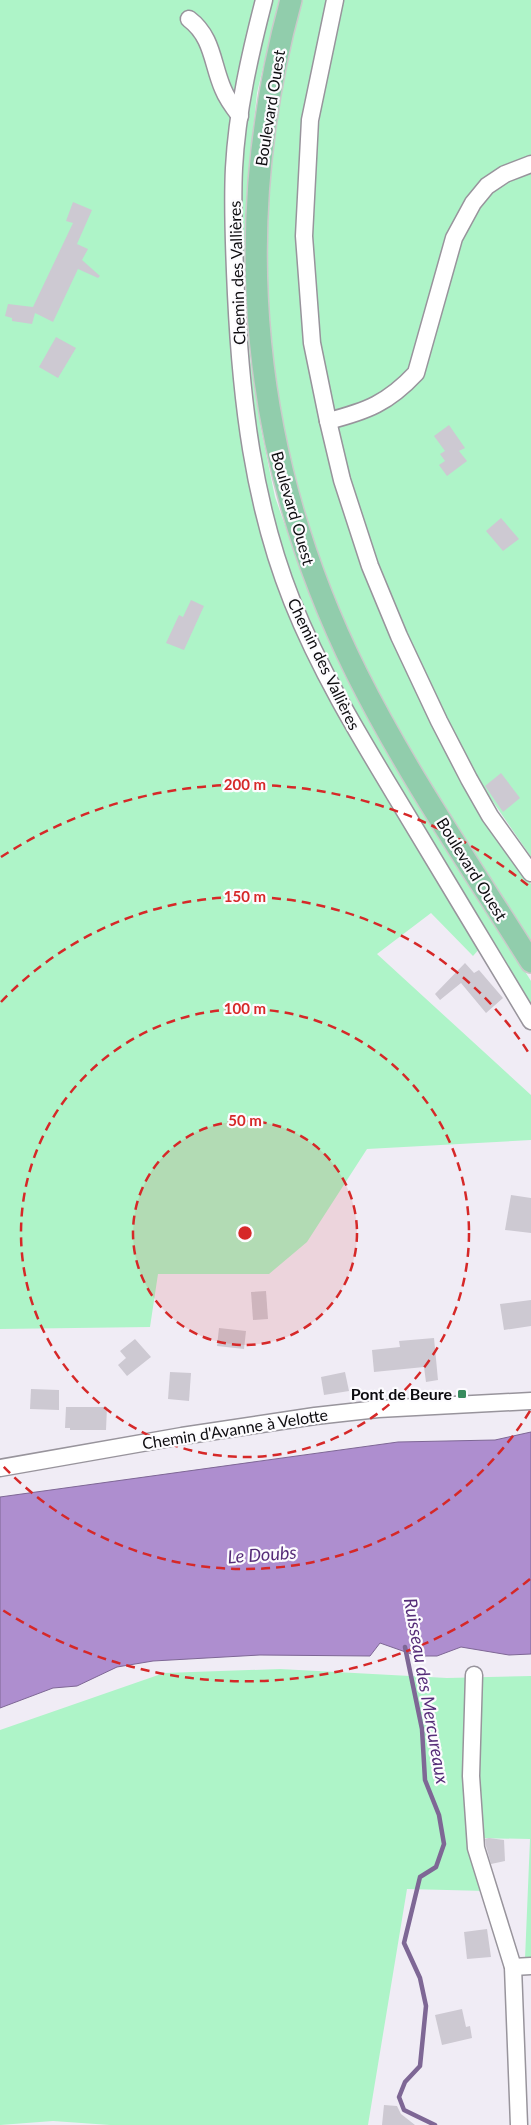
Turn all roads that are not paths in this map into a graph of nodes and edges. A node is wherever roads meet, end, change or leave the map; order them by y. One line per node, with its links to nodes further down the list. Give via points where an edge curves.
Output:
1 (264, 0): 5 (street, Chemin des Vallières)
2 (291, 0): 9 (main road, Boulevard Ouest, via 266,114 256,224 260,345 266,398 280,466 311,569 357,675 409,768)
3 (335, 0): 7 (street, via 310,120 304,236 312,343)
4 (189, 19): 5 (street, via 207,40 222,88)
5 (240, 116): 10 (street, Chemin des Vallières, via 234,167 234,215 242,392 256,475 282,574 334,690)
6 (531, 164): 7 (street, via 505,174 487,186 454,238 416,373 381,403)
7 (328, 422): 8 (street, via 342,480 370,566 399,636 469,779 490,816)
8 (531, 874)
9 (531, 962)
10 (531, 1021)
11 (531, 1401): 12 (street, Chemin d'Avanne à Velotte, via 378,1408 182,1436)
12 (0, 1468)
13 (474, 1675): 15 (street, via 471,1776 476,1848)
14 (531, 1966): 15 (street)
15 (513, 1967): 16 (street)
16 (519, 2125)

